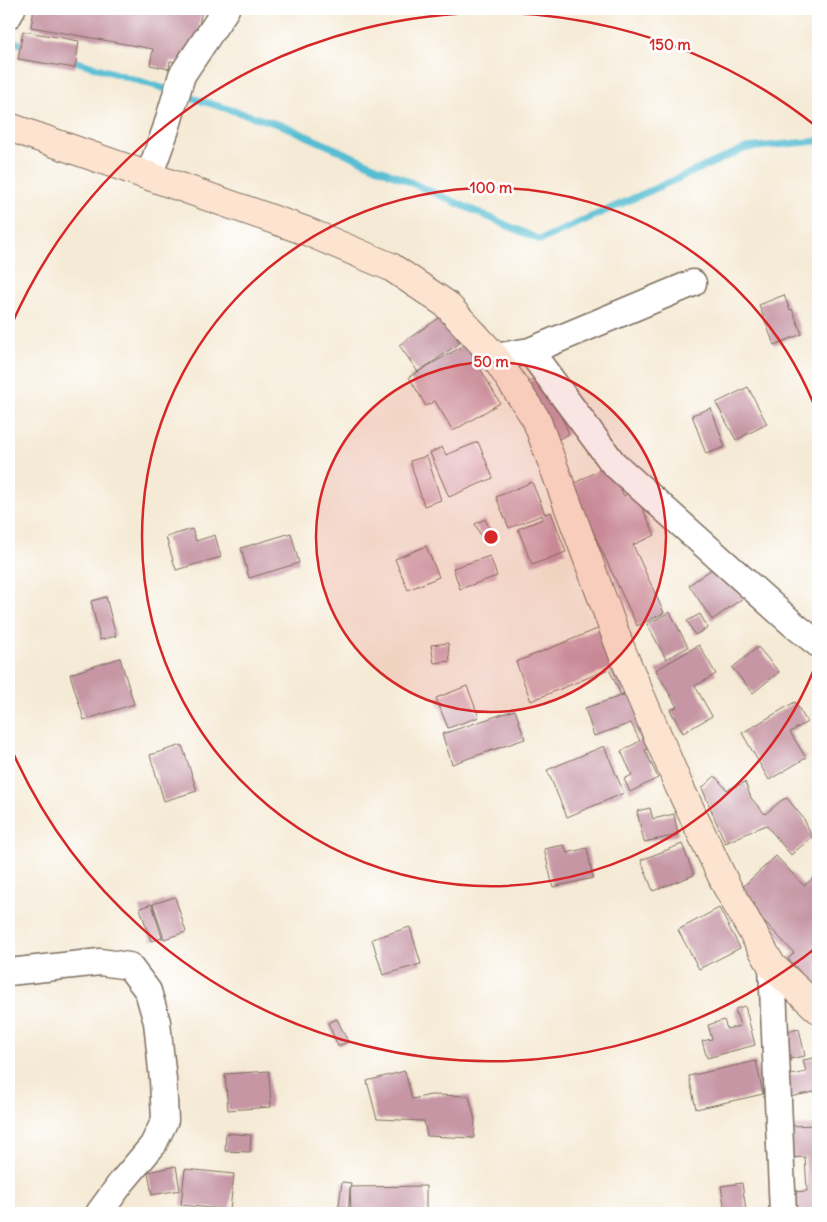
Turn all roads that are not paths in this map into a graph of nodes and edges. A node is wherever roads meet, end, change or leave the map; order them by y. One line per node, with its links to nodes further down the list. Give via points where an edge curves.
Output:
1 (12, 9): 3 (street)
2 (226, 9): 5 (street, via 181,78)
3 (9, 15)
4 (9, 128): 5 (street)
5 (148, 176): 8 (street, via 306,231 391,267 446,304)
6 (693, 283): 7 (street)
7 (530, 351): 8 (street); 9 (street, via 613,463)
8 (495, 357): 10 (street, via 536,419 622,652 675,777 726,885)
9 (813, 635)
10 (772, 966): 12 (street); 14 (street)
11 (9, 972): 13 (street, via 100,962 129,966 148,991 157,1022 165,1120 153,1146)
12 (818, 1009)
13 (99, 1213)
14 (783, 1213)

